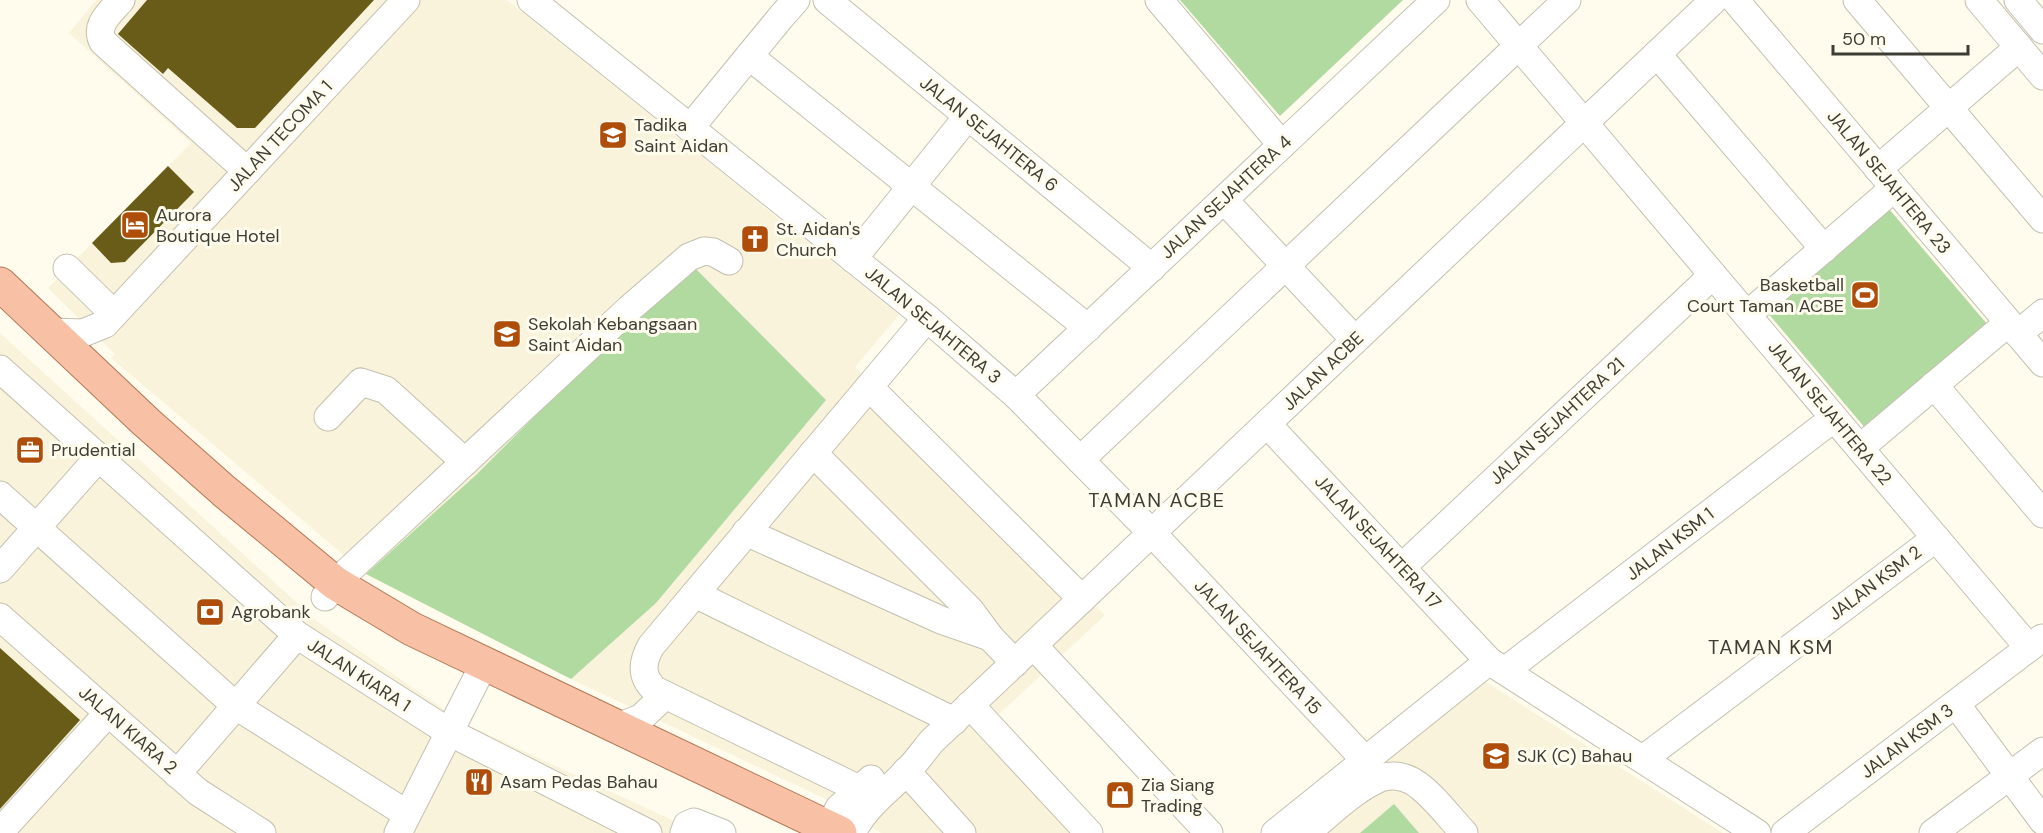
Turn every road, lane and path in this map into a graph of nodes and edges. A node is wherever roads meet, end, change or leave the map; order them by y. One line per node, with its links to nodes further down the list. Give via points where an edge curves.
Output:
1 (121, 0): 26 (street, via 101,25 103,42)
2 (406, 0): 26 (street, JALAN TECOMA 1)
3 (531, 0): 24 (street, JALAN SEJAHTERA 3)
4 (796, 0): 19 (street)
5 (827, 0): 22 (street, JALAN SEJAHTERA 6)
6 (1159, 0): 25 (street)
7 (1436, 0): 25 (street, JALAN SEJAHTERA 4)
8 (1480, 0): 16 (street, JALAN SEJAHTERA 22)
9 (1567, 0): 16 (street)
10 (1714, 0): 18 (street, JALAN ACBE)
11 (1735, 0): 27 (street, JALAN SEJAHTERA 23)
12 (1857, 0): 21 (street)
13 (1979, 0): 17 (street)
14 (2018, 0): 15 (street)
15 (2043, 30)
16 (1519, 46): 23 (street, JALAN SEJAHTERA 22); 34 (street)
17 (2019, 47): 20 (street); 21 (street)
18 (1657, 54): 23 (street, JALAN ACBE); 31 (street)
19 (749, 56): 24 (street); 28 (street)
20 (2043, 76)
21 (1948, 108): 27 (street); 30 (street)
22 (968, 116): 28 (street); 36 (street, JALAN SEJAHTERA 6)
23 (1584, 123): 37 (street, JALAN SEJAHTERA 22); 47 (street, JALAN ACBE)
24 (690, 128): 32 (street, JALAN SEJAHTERA 3)
25 (1282, 145): 29 (street, JALAN SEJAHTERA 4)
26 (247, 171): 43 (street, JALAN TECOMA 1)
27 (1886, 179): 31 (street); 45 (street, JALAN SEJAHTERA 23)
28 (912, 186): 32 (street); 44 (street)
29 (1224, 200): 34 (street); 36 (street, JALAN SEJAHTERA 4)
30 (2043, 219)
31 (1824, 249): 41 (street)
32 (854, 259): 42 (street, JALAN SEJAHTERA 3)
33 (729, 261): 61 (street, via 704,251 688,257)
34 (1286, 266): 47 (street); 60 (street)
35 (67, 268): 43 (street)
36 (1152, 268): 44 (street, JALAN SEJAHTERA 4)
37 (1713, 275): 41 (street, JALAN SEJAHTERA 22); 68 (street, JALAN SEJAHTERA 21)
38 (0, 284): 46 (main road)
39 (0, 312): 70 (main road, via 205,500)
40 (2043, 313): 45 (street)
41 (1747, 315): 55 (street, JALAN SEJAHTERA 22)
42 (927, 318): 52 (street); 53 (street, JALAN SEJAHTERA 3)
43 (110, 319): 46 (street, via 83,333); 50 (street, via 98,350)
44 (1088, 328): 53 (street, JALAN SEJAHTERA 4)
45 (2013, 328): 48 (street, JALAN SEJAHTERA 23); 51 (street)
46 (52, 332): 50 (main road)
47 (1355, 340): 56 (street, JALAN ACBE)
48 (2043, 363)
49 (0, 369): 59 (street, JALAN KIARA 1)
50 (105, 382): 70 (main road)
51 (1934, 385): 57 (street); 63 (street)
52 (869, 387): 58 (street); 72 (street)
53 (1016, 395): 60 (street, JALAN SEJAHTERA 3)
54 (328, 417): 61 (street, via 362,382 386,390)
55 (1834, 418): 57 (street, JALAN SEJAHTERA 22); 78 (street, JALAN KSM 1)
56 (1267, 424): 66 (street, JALAN ACBE); 68 (street, JALAN SEJAHTERA 17)
57 (1860, 448): 67 (street, JALAN SEJAHTERA 22)
58 (813, 453): 65 (street); 75 (street, via 970,610)
59 (99, 458): 64 (street); 74 (street, JALAN KIARA 1)
60 (1080, 460): 66 (street, JALAN SEJAHTERA 3)
61 (465, 462): 70 (street)
62 (0, 495): 64 (street)
63 (2043, 514)
64 (37, 528): 69 (street); 82 (street)
65 (746, 532): 71 (street); 75 (street, via 941,620)
66 (1152, 533): 72 (street, JALAN ACBE); 90 (street, JALAN SEJAHTERA 15)
67 (1936, 538): 76 (street, JALAN SEJAHTERA 22); 89 (street, JALAN KSM 2)
68 (1402, 567): 78 (street, JALAN SEJAHTERA 17)
69 (0, 569)
70 (330, 590): 79 (main road, via 412,629)
71 (695, 594): 80 (street, via 651,646 644,663 650,685); 84 (street)
72 (1083, 599): 77 (street, JALAN ACBE)
73 (0, 617): 83 (street, JALAN KIARA 2)
74 (297, 635): 82 (street); 86 (street, JALAN KIARA 1)
75 (990, 637): 77 (street)
76 (2036, 643): 81 (street, JALAN KSM 3)
77 (1024, 654): 84 (street, JALAN ACBE); 106 (street)
78 (1497, 666): 89 (street, JALAN SEJAHTERA 17); 90 (street, JALAN KSM 1)
79 (480, 672): 85 (main road); 86 (street); 103 (main road)
80 (665, 695): 85 (street, via 641,718); 94 (street)
81 (1956, 704): 93 (street); 111 (street, JALAN KSM 3)
82 (236, 706): 92 (street); 96 (street)
83 (108, 713): 92 (street, JALAN KIARA 2); 97 (street)
84 (962, 713): 87 (street, JALAN ACBE); 105 (street)
85 (617, 727): 98 (main road)
86 (449, 732): 96 (street); 100 (street, JALAN KIARA 1)
87 (932, 742): 91 (street, JALAN ACBE); 94 (street, JALAN ACBE)
88 (2043, 751): 93 (street)
89 (1643, 759): 110 (street, JALAN SEJAHTERA 17)
90 (1365, 760): 107 (street, JALAN KSM 1)
91 (906, 771): 98 (street, JALAN ACBE, via 858,819); 104 (street)
92 (177, 774): 99 (street, JALAN KIARA 2)
93 (2010, 776): 95 (street); 112 (street)
94 (859, 789): 98 (street, JALAN ACBE, via 839,808)
95 (2043, 821)
96 (402, 824)
97 (0, 832)
98 (837, 832)
99 (262, 833)
100 (648, 833)
101 (684, 833): 102 (street, via 693,822)
102 (722, 833)
103 (794, 833)
104 (962, 833)
105 (1089, 833)
106 (1209, 833)
107 (1275, 833)
108 (1306, 833): 109 (street, via 1376,780 1390,776 1413,781)
109 (1464, 833)
110 (1757, 833)
111 (1785, 833)
112 (1933, 833)

